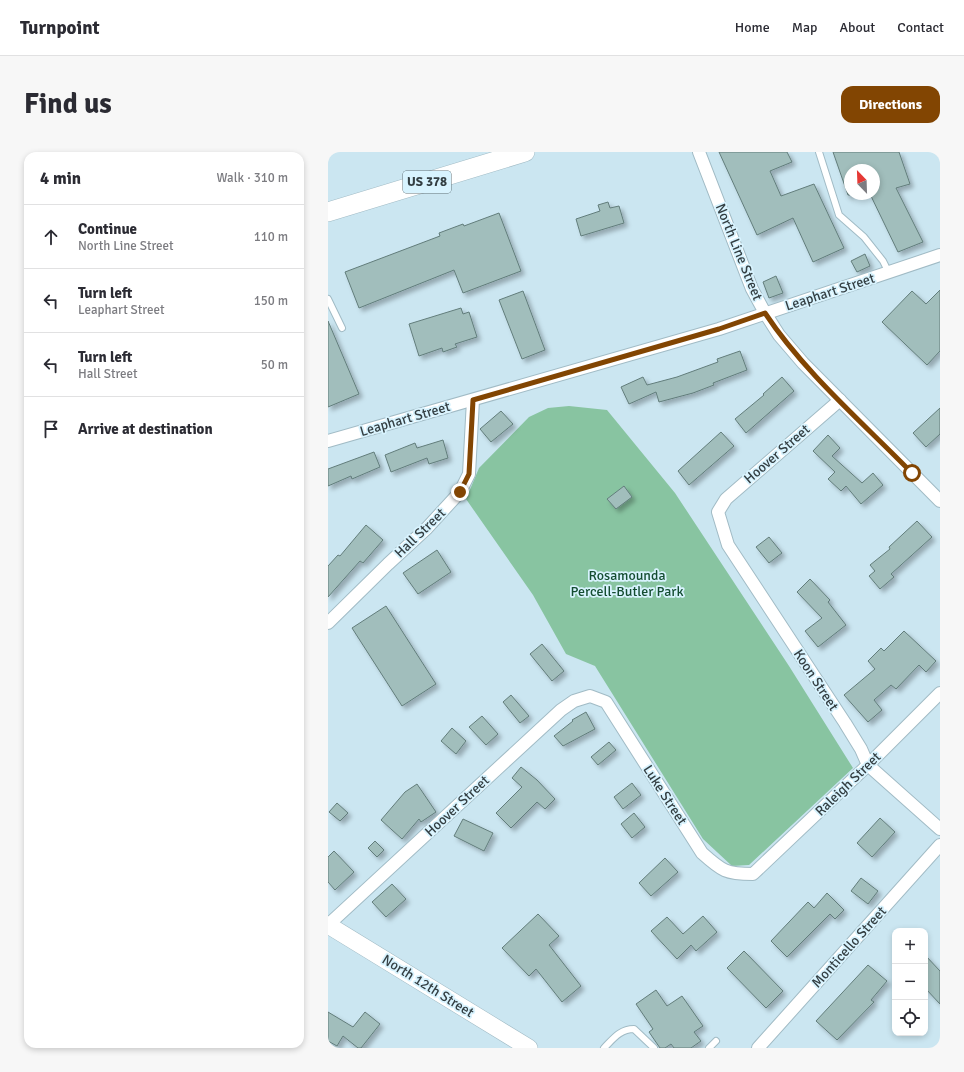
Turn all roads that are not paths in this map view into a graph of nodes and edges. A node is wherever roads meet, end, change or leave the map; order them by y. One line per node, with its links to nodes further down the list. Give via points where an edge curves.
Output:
1 (526, 152): 4 (main road, US 378)
2 (698, 152): 8 (street, North Line Street, via 752,289)
3 (819, 152): 6 (lane, via 839,214 864,237 883,261)
4 (328, 212)
5 (940, 255): 6 (street, Leaphart Street)
6 (889, 274): 8 (street, Leaphart Street)
7 (328, 299): 9 (lane)
8 (765, 313): 10 (street, Leaphart Street, via 719,329); 11 (street, North Line Street, via 779,335 803,363)
9 (342, 328)
10 (473, 400): 12 (street, Leaphart Street); 15 (street, Hall Street, via 469,474 460,492 427,528)
11 (840, 400): 13 (street, North Line Street); 14 (street, Hoover Street, via 726,499)
12 (328, 442)
13 (940, 502)
14 (718, 512): 18 (street, Koon Street, via 728,545 861,749)
15 (328, 623)
16 (940, 693): 18 (street, Raleigh Street)
17 (590, 696): 21 (street, Luke Street, via 606,702 702,853 717,867 732,874); 22 (street, Hoover Street, via 574,701 561,710)
18 (868, 765): 19 (street, Koon Street); 21 (street, Raleigh Street)
19 (940, 829)
20 (940, 845): 28 (street, Monticello Street)
21 (753, 874)
22 (328, 925): 24 (main road, North 12th Street)
23 (716, 1041): 27 (lane)
24 (529, 1048)
25 (604, 1048): 26 (lane, via 619,1033 627,1029 634,1029)
26 (654, 1048)
27 (709, 1048)
28 (758, 1048)

